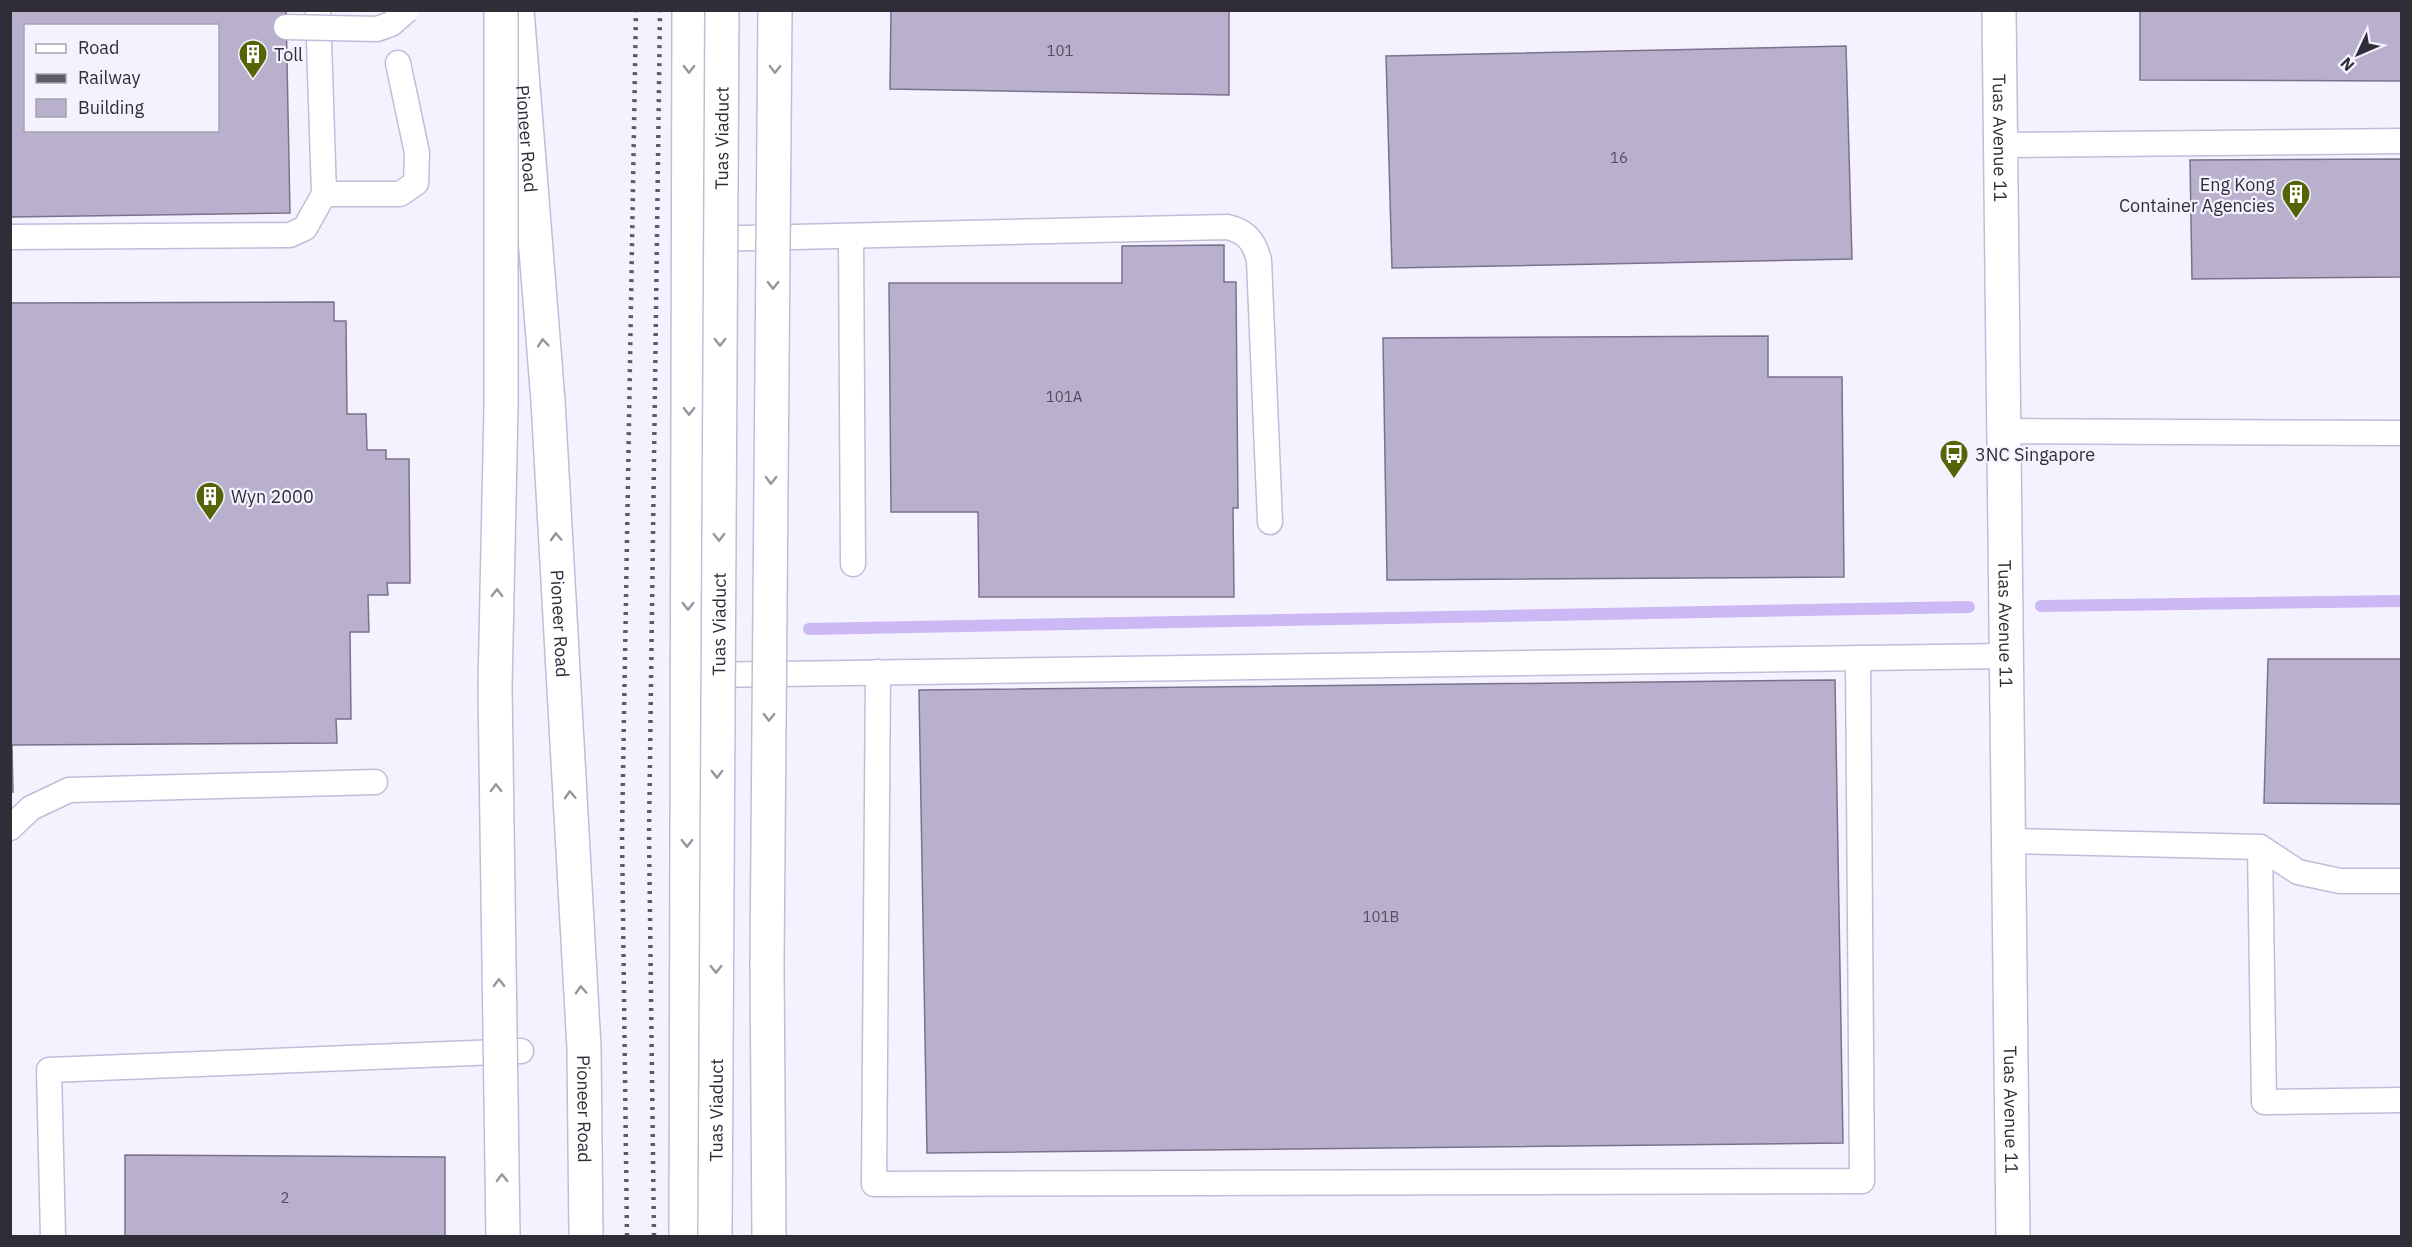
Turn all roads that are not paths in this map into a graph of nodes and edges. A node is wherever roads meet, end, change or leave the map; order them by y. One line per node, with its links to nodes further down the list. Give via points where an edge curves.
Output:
1 (318, 10): 13 (lane)
2 (407, 10): 9 (lane, bridge, via 392,24 377,29)
3 (501, 10): 33 (main road, one-way to 3, bridge, via 495,687 501,407)
4 (517, 10): 34 (main road, Pioneer Road, one-way to 4, via 584,1048 549,412)
5 (689, 10): 16 (main road, one-way to 16)
6 (722, 10): 36 (main road, Tuas Viaduct, one-way to 36, bridge)
7 (776, 10): 37 (main road, one-way to 37, bridge, via 767,964)
8 (1999, 10): 12 (main road, Tuas Avenue 11)
9 (286, 27)
10 (399, 63): 13 (lane, via 417,153 416,183 400,194)
11 (2402, 141): 12 (lane)
12 (2001, 145): 17 (main road, Tuas Avenue 11)
13 (324, 194): 15 (lane, via 305,228 290,235)
14 (851, 236): 16 (lane); 19 (lane, via 1227,227 1240,230 1256,246 1259,260); 20 (lane)
15 (10, 237)
16 (689, 240): 24 (main road, one-way to 24)
17 (2004, 431): 18 (lane); 21 (main road, Tuas Avenue 11)
18 (2402, 433)
19 (1270, 522)
20 (853, 564)
21 (2006, 656): 22 (lane); 27 (main road, Tuas Avenue 11)
22 (1858, 658): 23 (lane); 23 (lane, via 1862,1180 874,1184)
23 (878, 672): 24 (lane)
24 (688, 675): 35 (main road, one-way to 35)
25 (375, 782): 26 (lane, via 69,790 31,808)
26 (10, 828)
27 (2008, 841): 28 (lane); 38 (main road, Tuas Avenue 11)
28 (2260, 847): 29 (lane, via 2298,872 2340,881); 31 (lane, via 2264,1102)
29 (2402, 881)
30 (521, 1051): 32 (lane, via 49,1070)
31 (2402, 1100)
32 (53, 1236)
33 (503, 1236)
34 (586, 1236)
35 (686, 1236)
36 (715, 1236)
37 (769, 1236)
38 (2013, 1236)

